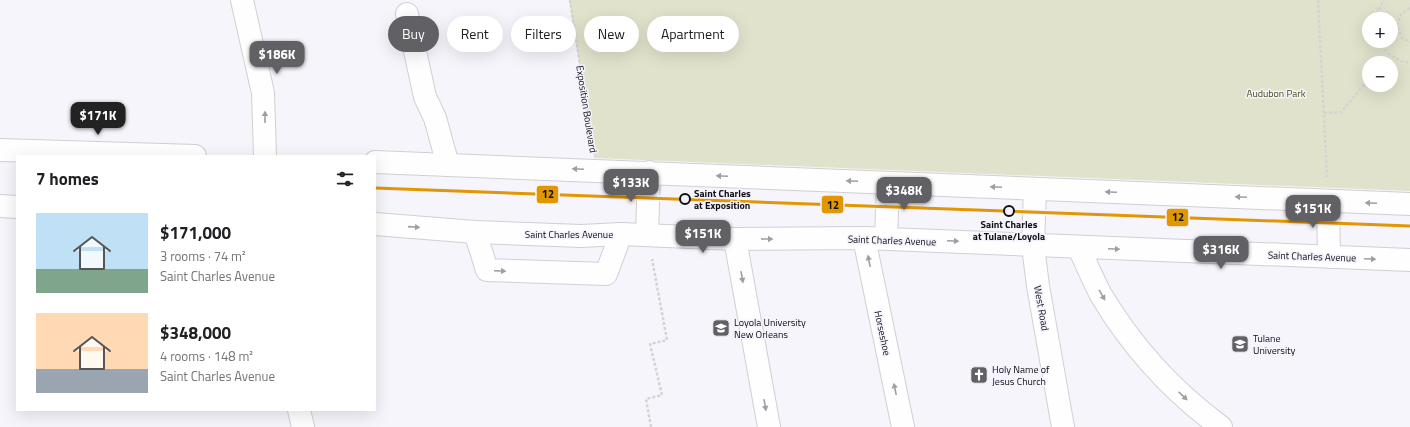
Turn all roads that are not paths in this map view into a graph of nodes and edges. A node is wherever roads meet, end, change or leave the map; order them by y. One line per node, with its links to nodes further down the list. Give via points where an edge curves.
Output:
1 (242, 0): 5 (main road, one-way to 1, via 264,93)
2 (407, 14): 7 (main road, via 426,97 435,118)
3 (0, 150): 4 (main road)
4 (162, 155)
5 (265, 155)
6 (376, 162): 7 (main road)
7 (448, 165): 8 (main road, one-way to 7)
8 (649, 172): 9 (main road, one-way to 8); 18 (main road)
9 (888, 183): 10 (main road, one-way to 9); 21 (main road)
10 (1035, 189): 11 (main road, one-way to 10); 22 (main road, West Road)
11 (1328, 201): 12 (main road, one-way to 11); 24 (main road)
12 (1410, 204)
13 (0, 206): 14 (main road)
14 (16, 207)
15 (376, 224): 16 (main road, Saint Charles Avenue, one-way to 16)
16 (475, 232): 17 (main road, Saint Charles Avenue, via 581,236); 17 (main road, one-way to 17, via 488,270 606,274)
17 (621, 234): 18 (main road, Saint Charles Avenue)
18 (647, 235): 20 (main road, Saint Charles Avenue)
19 (864, 238): 20 (main road, Saint Charles Avenue, one-way to 19); 21 (main road, Saint Charles Avenue); 29 (main road, Horseshoe, one-way to 19)
20 (735, 239): 28 (main road, one-way to 28)
21 (886, 239): 22 (main road, Saint Charles Avenue, one-way to 22)
22 (1033, 246): 23 (main road, Saint Charles Avenue); 30 (main road, West Road)
23 (1079, 248): 24 (main road, Saint Charles Avenue, one-way to 24); 31 (main road, one-way to 31, via 1101,294 1128,337 1162,376 1199,411)
24 (1329, 257): 25 (main road, Saint Charles Avenue, one-way to 25)
25 (1410, 260)
26 (299, 411): 27 (main road)
27 (303, 427)
28 (769, 427)
29 (903, 427)
30 (1063, 427)
31 (1222, 427)

